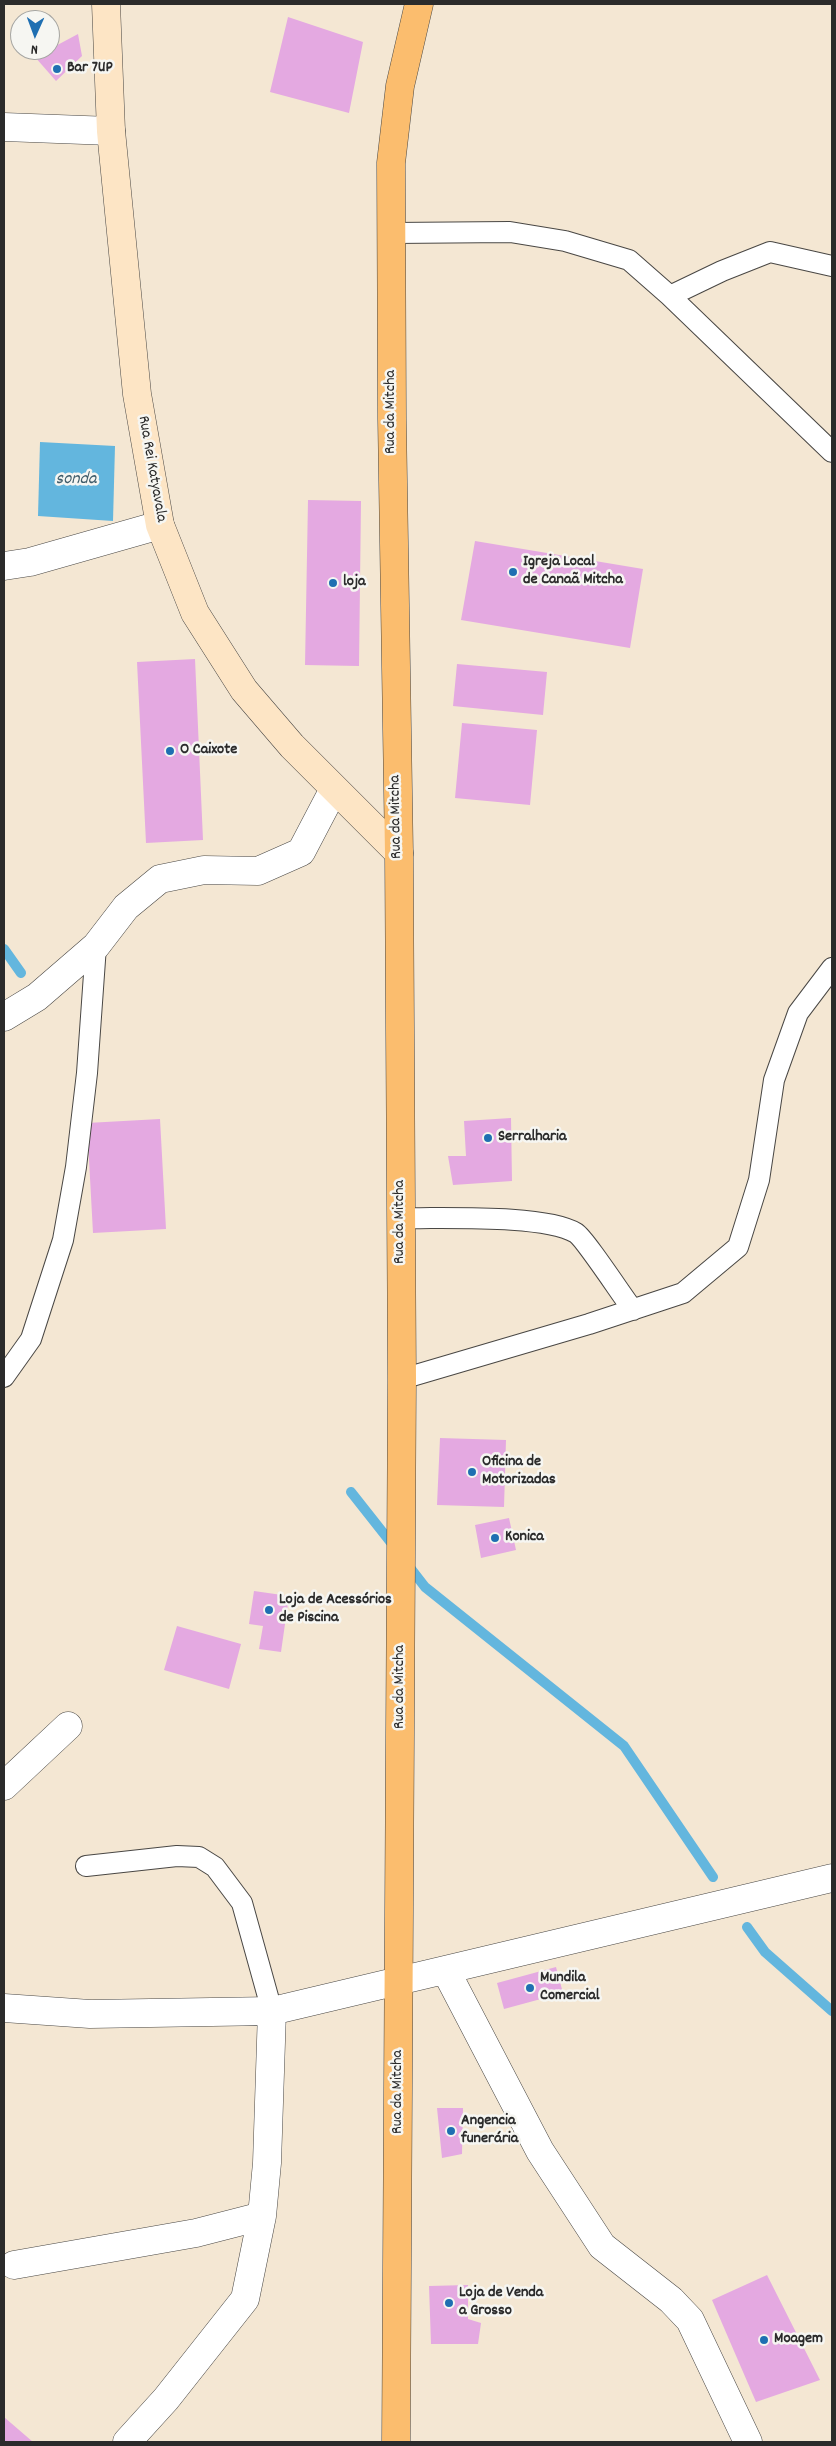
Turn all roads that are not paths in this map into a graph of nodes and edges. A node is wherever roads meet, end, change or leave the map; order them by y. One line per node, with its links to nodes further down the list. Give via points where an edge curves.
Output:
1 (106, 4): 4 (main road, Rua Rei Katyavala)
2 (419, 4): 5 (main road, Rua da Mitcha, via 400,86 392,163)
3 (4, 127): 4 (street)
4 (111, 131): 9 (main road, Rua Rei Katyavala, via 137,394)
5 (393, 233): 7 (lane, via 510,232 565,241 629,260); 12 (main road, Rua da Mitcha, via 392,419)
6 (832, 266): 7 (lane, via 770,252)
7 (670, 296): 8 (lane)
8 (832, 452)
9 (160, 525): 10 (street, via 30,562); 11 (main road, Rua Rei Katyavala, via 195,613 244,690 292,746)
10 (4, 566)
11 (334, 788): 12 (main road, Rua Rei Katyavala); 13 (street, via 301,852 258,871 204,870 160,879 126,907)
12 (399, 853): 16 (main road, Rua da Mitcha)
13 (96, 946): 15 (street, via 37,997); 18 (lane, via 87,1072 76,1167 63,1240 31,1339)
14 (832, 968): 17 (lane, via 798,1013 774,1080 759,1180 738,1246 683,1293)
15 (4, 1017)
16 (401, 1218): 17 (lane, via 510,1220 553,1225 577,1233); 19 (main road, Rua da Mitcha)
17 (632, 1310): 19 (lane)
18 (4, 1377)
19 (402, 1379): 25 (main road, Rua da Mitcha)
20 (68, 1726): 21 (street)
21 (10, 1770)
22 (86, 1866): 27 (lane, via 177,1856 199,1857 216,1867 242,1903)
23 (832, 1878): 24 (street)
24 (446, 1970): 25 (street); 32 (street, via 540,2151 602,2246 671,2300 690,2320)
25 (400, 1981): 27 (street); 31 (main road, Rua da Mitcha)
26 (4, 2008): 27 (street, via 90,2014)
27 (272, 2011): 28 (street)
28 (262, 2216): 29 (street, via 196,2233); 30 (street, via 245,2299)
29 (14, 2265)
30 (128, 2442)
31 (396, 2442)
32 (748, 2442)

